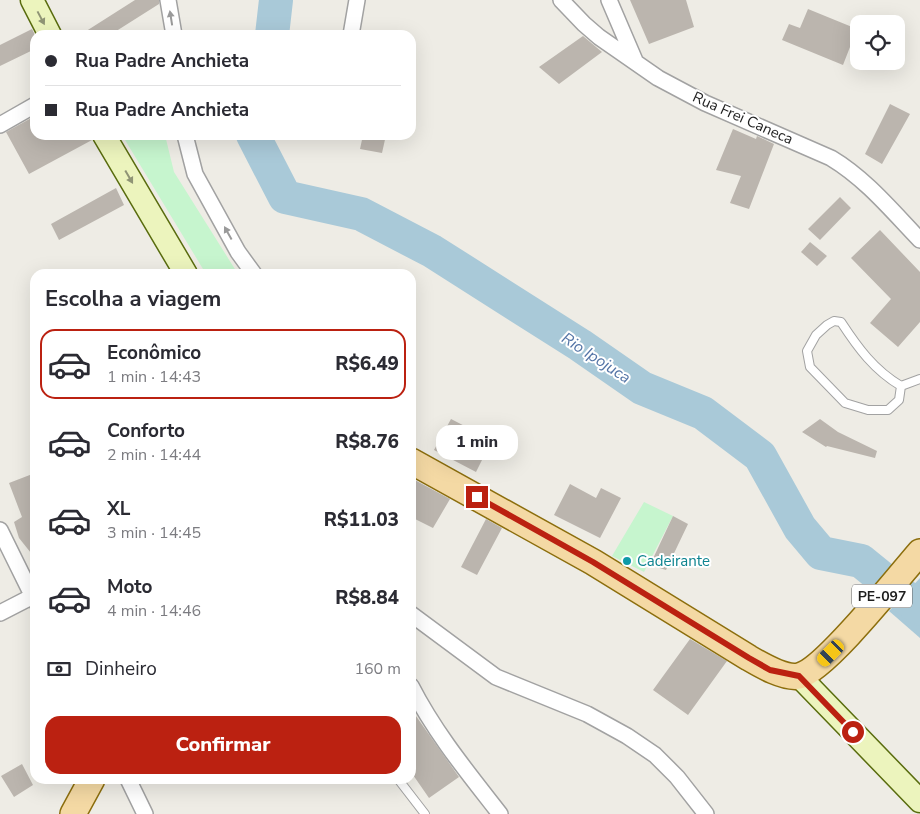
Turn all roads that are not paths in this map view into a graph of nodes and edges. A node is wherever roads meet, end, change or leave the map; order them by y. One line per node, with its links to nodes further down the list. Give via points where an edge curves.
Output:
1 (32, 0): 6 (main road, one-way to 6)
2 (168, 0): 7 (street, one-way to 2)
3 (357, 0): 8 (street)
4 (561, 0): 9 (street, Rua Frei Caneca, via 584,24)
5 (609, 0): 9 (street)
6 (47, 30)
7 (173, 30)
8 (353, 30)
9 (636, 62): 14 (street, Rua Frei Caneca, via 658,78 705,103 849,168)
10 (30, 108): 11 (street)
11 (0, 125)
12 (107, 140): 15 (main road, one-way to 15)
13 (186, 140): 16 (street, one-way to 13, via 195,174)
14 (920, 240)
15 (183, 269)
16 (250, 269)
17 (920, 379): 18 (lane)
18 (901, 386): 18 (lane, via 868,361 841,322 827,325 816,335 807,351 810,367 845,404 868,410 888,410 899,400)
19 (416, 464): 26 (main road, via 593,562 770,670)
20 (0, 530): 22 (street)
21 (920, 552): 26 (main road, PE-097, via 843,640 818,665)
22 (30, 589)
23 (30, 599): 24 (street)
24 (0, 613)
25 (416, 618): 36 (street, via 496,677 586,714 627,736 677,777)
26 (799, 676): 31 (main road)
27 (416, 696): 35 (street, via 445,744)
28 (89, 784): 32 (main road)
29 (131, 784): 33 (street)
30 (402, 784): 34 (lane)
31 (920, 801)
32 (73, 814)
33 (146, 814)
34 (425, 814)
35 (500, 814)
36 (706, 814)

